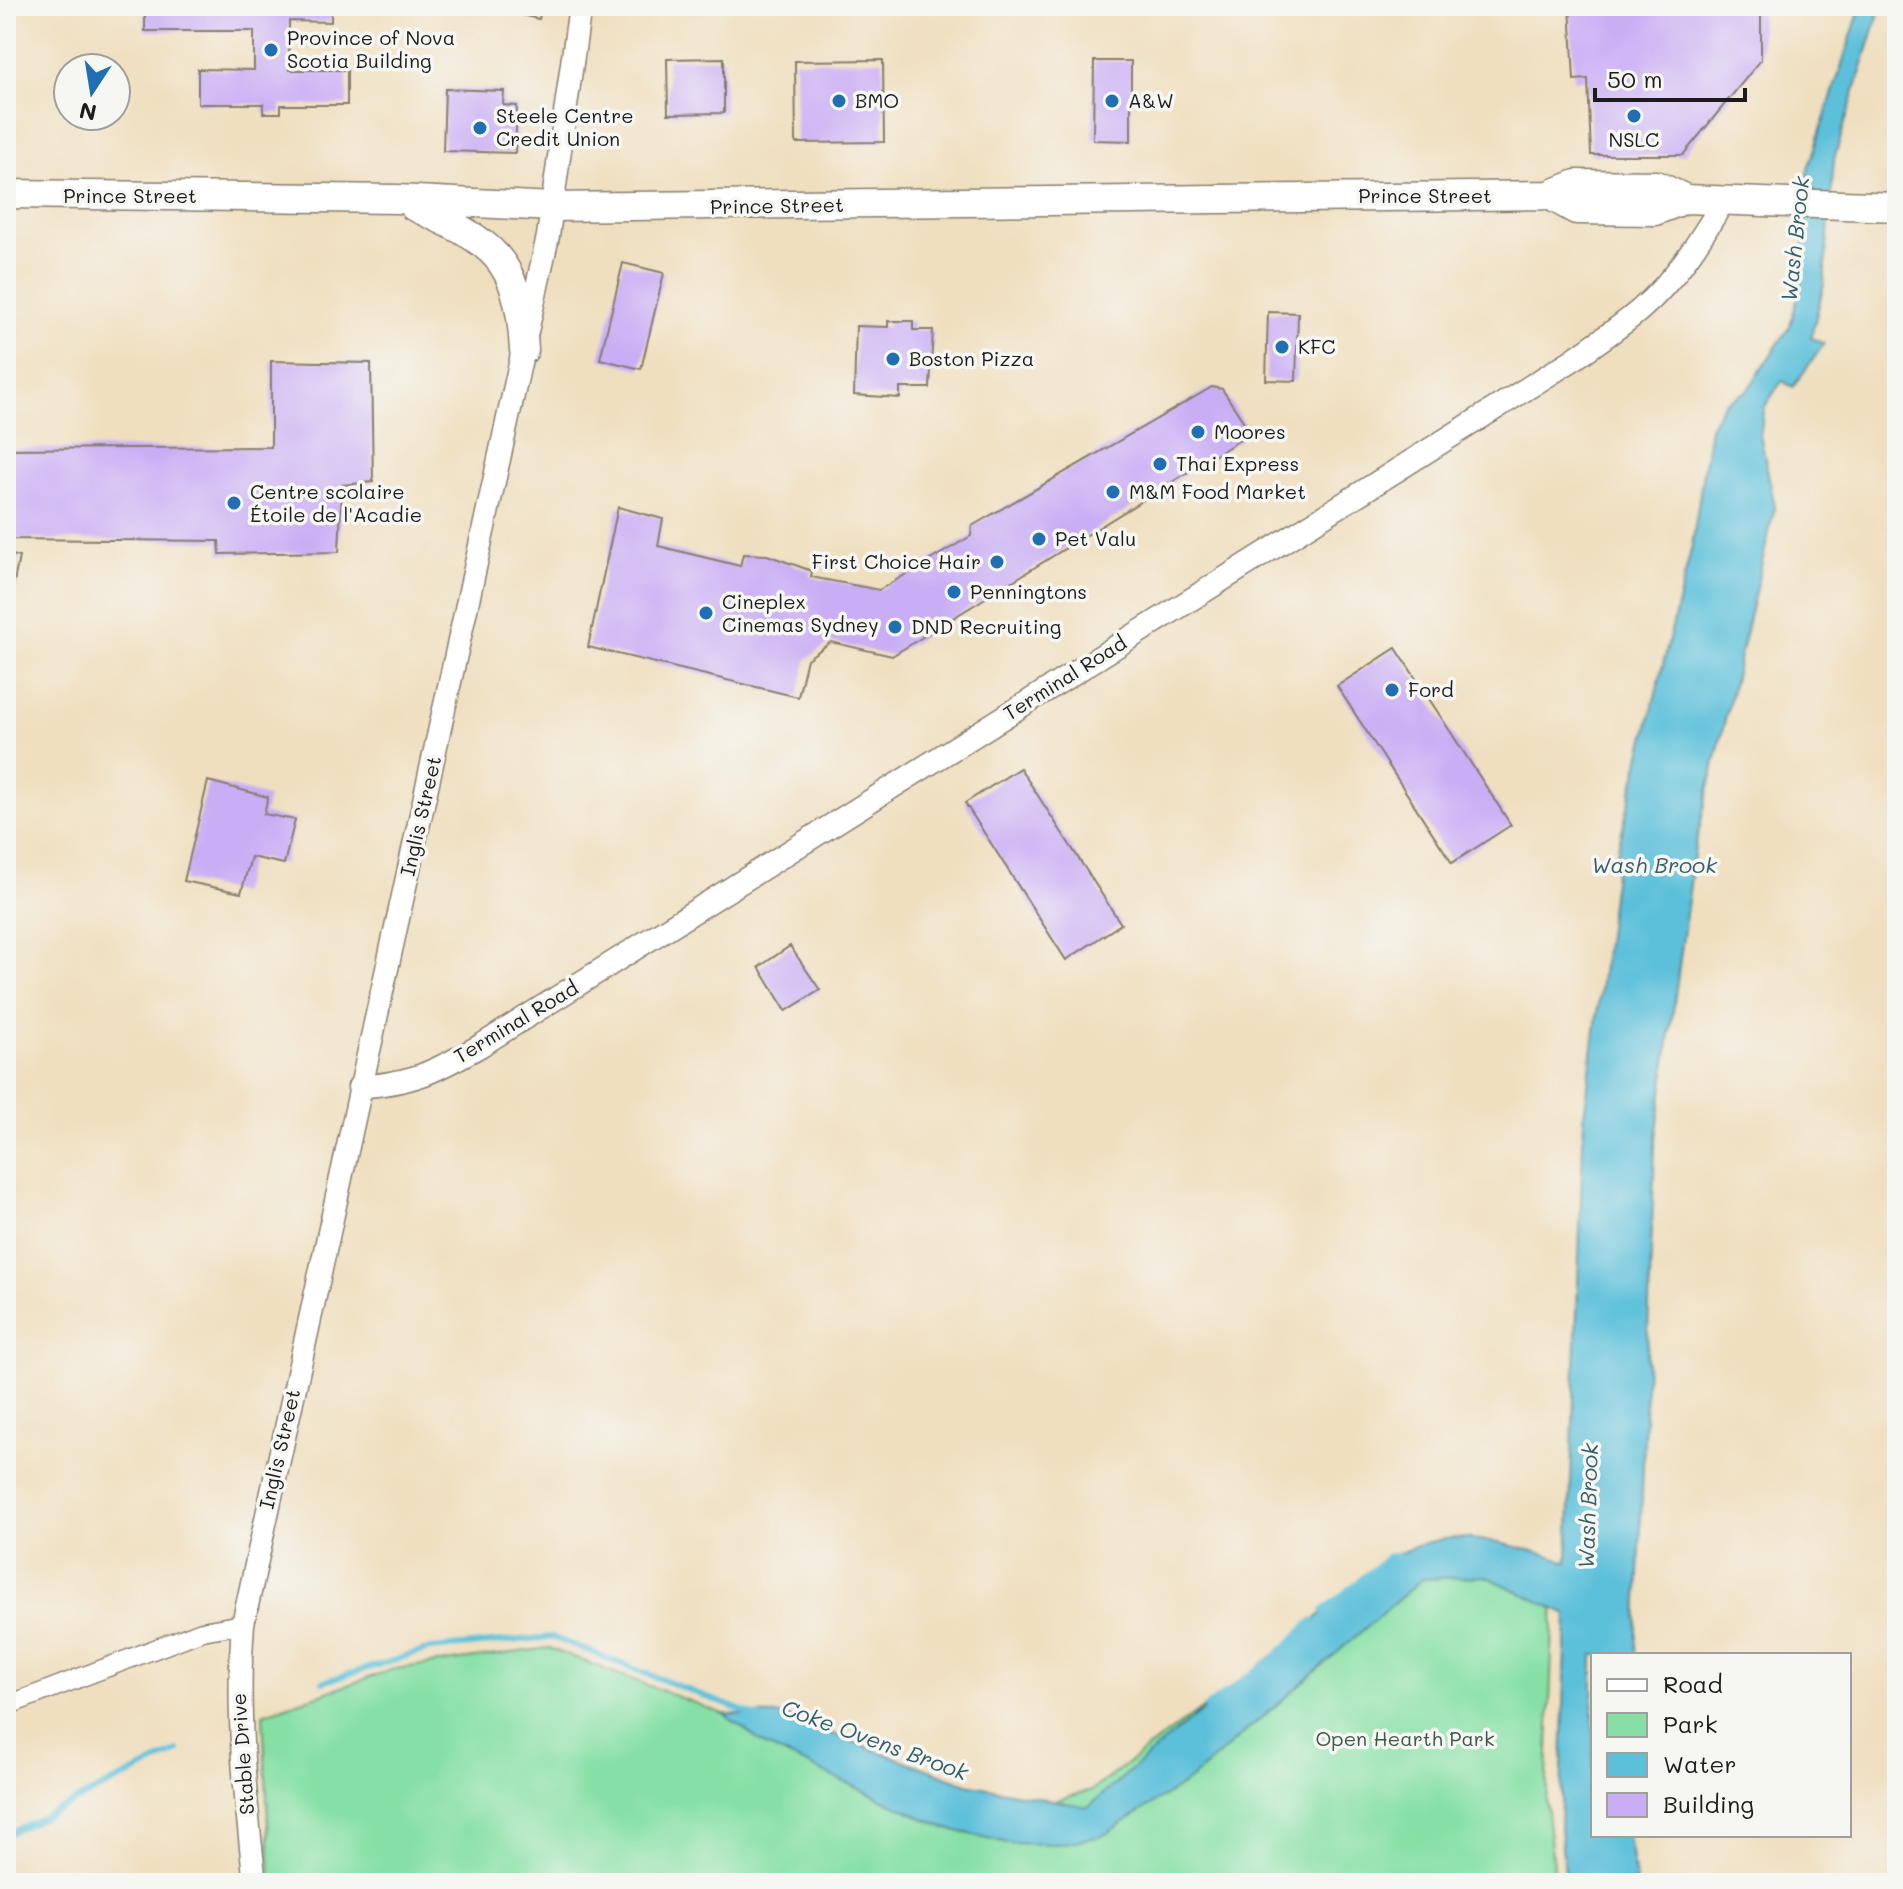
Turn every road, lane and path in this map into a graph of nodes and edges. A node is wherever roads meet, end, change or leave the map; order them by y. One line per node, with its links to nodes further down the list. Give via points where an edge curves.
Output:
1 (580, 6): 5 (street, Inglis Street)
2 (6, 194): 3 (main road, Prince Street)
3 (397, 199): 5 (main road, Prince Street); 7 (main road, via 493,248 520,299)
4 (1724, 200): 5 (main road, Prince Street, via 1686,199 1655,211 1576,210 1549,195); 6 (main road, Prince Street); 8 (street, Terminal Road, via 1661,290 1574,359 480,1046 404,1083)
5 (553, 207): 7 (street, Inglis Street)
6 (1897, 207)
7 (524, 350): 8 (street, Inglis Street)
8 (359, 1087): 9 (street, Inglis Street)
9 (243, 1624): 10 (street, via 202,1631); 11 (street, Stable Drive, via 238,1685)
10 (6, 1706)
11 (255, 1883)

